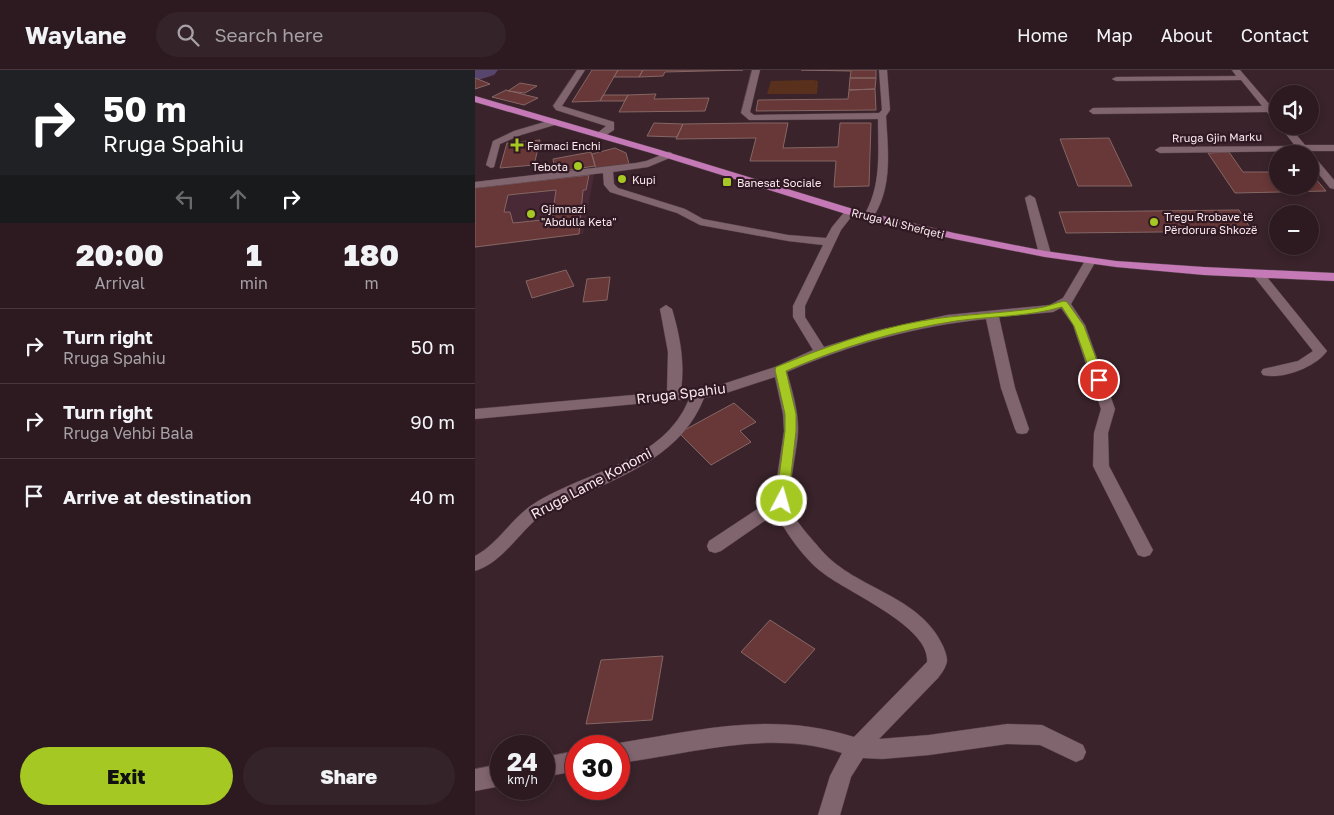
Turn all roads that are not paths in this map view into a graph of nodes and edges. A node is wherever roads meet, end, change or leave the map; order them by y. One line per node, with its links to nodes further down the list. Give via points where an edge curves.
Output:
1 (581, 70): 13 (street, via 557,106 611,124 611,128)
2 (756, 70): 11 (street, via 745,113 752,118)
3 (883, 70): 11 (street, via 886,110)
4 (1236, 70): 5 (street)
5 (1243, 78): 6 (street); 8 (street)
6 (1116, 79)
7 (476, 100): 12 (main road, Rruga Ali Shefqeti)
8 (1269, 108)
9 (1269, 109): 10 (street)
10 (1093, 111)
11 (882, 116): 28 (street, via 881,186 876,205)
12 (555, 122): 13 (main road, Rruga Ali Shefqeti); 21 (street, via 496,142)
13 (600, 135): 20 (main road, Rruga Ali Shefqeti)
14 (1292, 135): 15 (street)
15 (1300, 145)
16 (1334, 148): 18 (street, Rruga Gjin Marku)
17 (1160, 150): 19 (street, Rruga Gjin Marku)
18 (1319, 150)
19 (1269, 151)
20 (669, 155): 23 (street, via 648,164); 27 (main road, Rruga Ali Shefqeti)
21 (491, 165)
22 (1319, 168): 25 (street)
23 (608, 169): 24 (street); 29 (street, via 609,185 614,190 681,211 700,222)
24 (475, 186)
25 (1334, 186)
26 (1030, 198): 30 (street)
27 (850, 212): 28 (main road, Rruga Ali Shefqeti); 29 (street)
28 (868, 216): 30 (main road, Rruga Ali Shefqeti)
29 (831, 242): 37 (street, via 799,306 799,317)
30 (1045, 254): 31 (main road, Rruga Ali Shefqeti)
31 (1090, 260): 32 (main road, Rruga Ali Shefqeti); 34 (street)
32 (1258, 274): 33 (main road, Rruga Ali Shefqeti); 39 (street, via 1320,351 1311,362)
33 (1334, 277)
34 (1064, 304): 36 (street, Rruga Spahiu); 46 (street, via 1079,326 1108,409 1101,433 1101,466)
35 (666, 309): 41 (street, via 677,360)
36 (992, 316): 37 (street, Rruga Spahiu, via 919,324); 43 (street, via 1008,388)
37 (821, 352): 38 (street, Rruga Spahiu)
38 (780, 370): 40 (street, Rruga Spahiu, via 729,388); 44 (street, via 791,414)
39 (1268, 372)
40 (698, 394): 41 (street, Rruga Spahiu); 47 (street, Rruga Lame Konomi, via 685,422 671,438 649,454 541,507 526,518 493,554)
41 (673, 396): 42 (street, Rruga Spahiu)
42 (475, 414)
43 (1022, 429)
44 (782, 501): 45 (street); 48 (street, via 783,513 817,557 836,573 901,611 920,628 937,655 937,662 927,678)
45 (715, 546)
46 (1144, 550)
47 (475, 564)
48 (858, 748): 49 (street, via 812,736 745,733); 50 (street, via 929,745 1007,734 1042,735); 53 (street, via 843,772)
49 (630, 751)
50 (1075, 752)
51 (490, 777): 52 (street)
52 (475, 780)
53 (829, 815)

